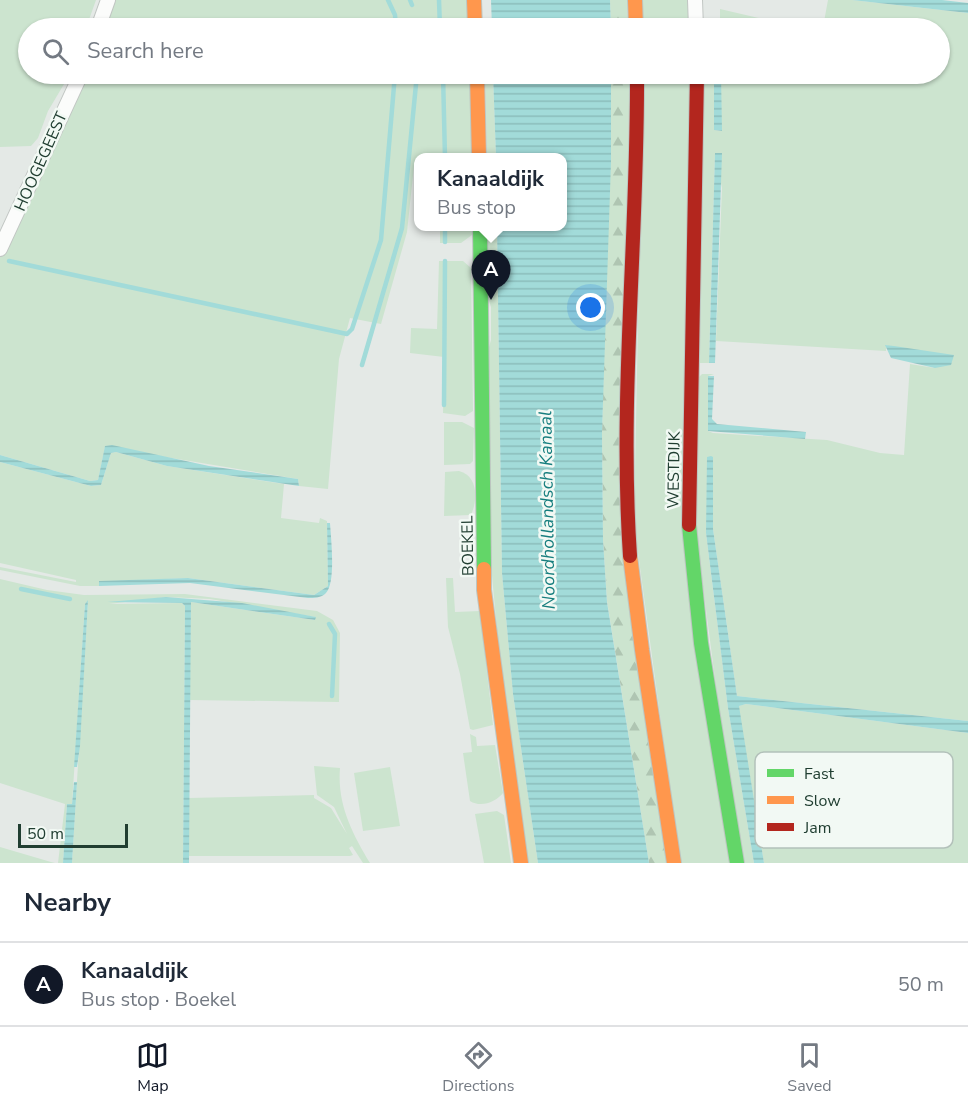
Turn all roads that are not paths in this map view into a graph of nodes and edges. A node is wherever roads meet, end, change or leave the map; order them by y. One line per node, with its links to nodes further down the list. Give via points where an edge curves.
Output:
1 (108, 0): 5 (street)
2 (474, 0): 6 (street)
3 (635, 0): 7 (street)
4 (695, 0): 8 (street)
5 (102, 18)
6 (475, 18)
7 (636, 18)
8 (696, 18)
9 (76, 84): 15 (street, HOOGEGEEST)
10 (477, 84): 13 (street)
11 (637, 84): 17 (street, via 628,521 637,633)
12 (697, 84): 18 (street, WESTDIJK, via 688,515 701,643)
13 (479, 153)
14 (480, 231): 16 (street, BOEKEL, via 484,590)
15 (0, 249)
16 (521, 863)
17 (674, 863)
18 (737, 863)

